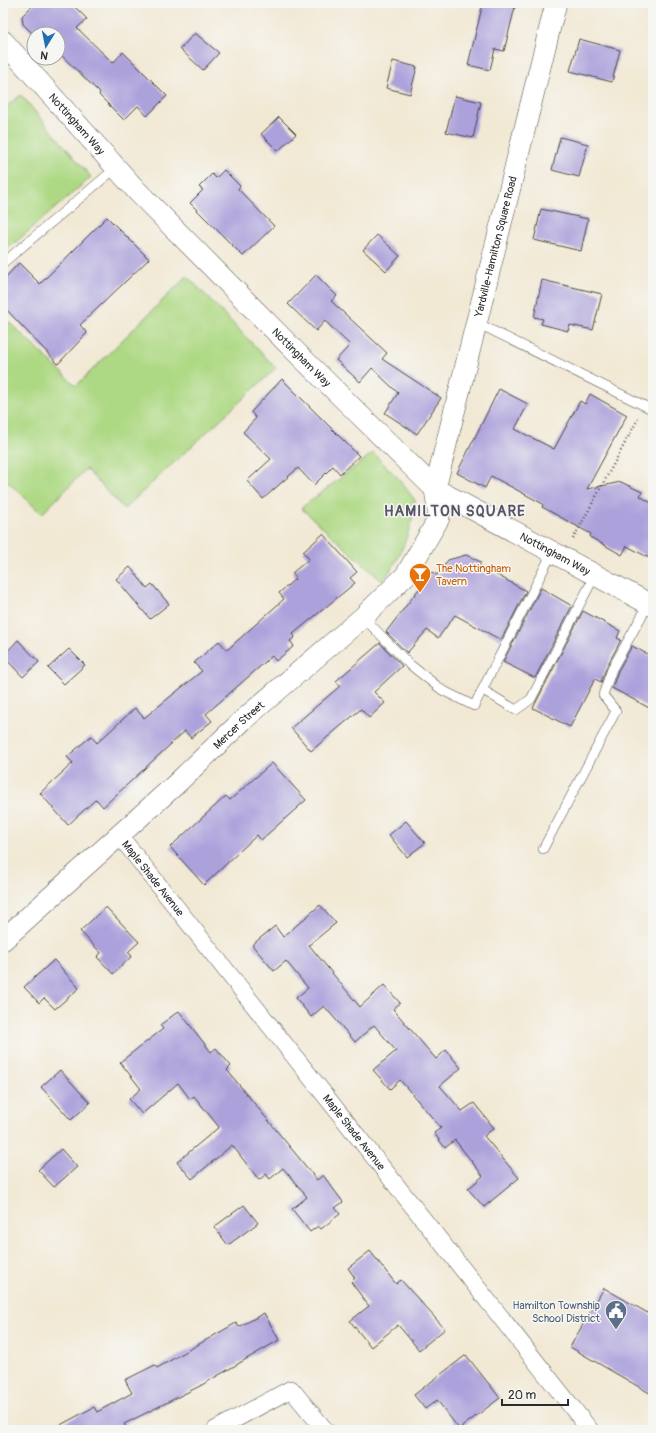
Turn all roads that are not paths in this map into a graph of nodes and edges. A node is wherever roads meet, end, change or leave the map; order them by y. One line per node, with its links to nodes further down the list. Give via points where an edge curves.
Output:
1 (556, 3): 5 (street, Yardville-Hamilton Square Road)
2 (3, 41): 3 (street, Nottingham Way)
3 (117, 167): 4 (lane); 7 (street, Nottingham Way, via 300,356)
4 (3, 263)
5 (477, 323): 6 (lane); 7 (street, Yardville-Hamilton Square Road)
6 (653, 410)
7 (435, 489): 8 (street, Nottingham Way); 11 (street, Mercer Street, via 439,518 406,575)
8 (557, 555): 9 (street, Nottingham Way); 12 (lane)
9 (594, 575): 10 (street, Nottingham Way); 12 (lane, via 531,699 516,710)
10 (651, 605): 14 (lane, via 612,669 603,695 616,711)
11 (363, 617): 12 (lane, via 408,663 442,690 474,706); 13 (street, Mercer Street, via 243,720)
12 (483, 690)
13 (119, 835): 15 (street, Mercer Street); 18 (street, Maple Shade Avenue)
14 (543, 849)
15 (3, 940)
16 (215, 1430): 17 (street, via 291,1389)
17 (325, 1430)
18 (590, 1430)

